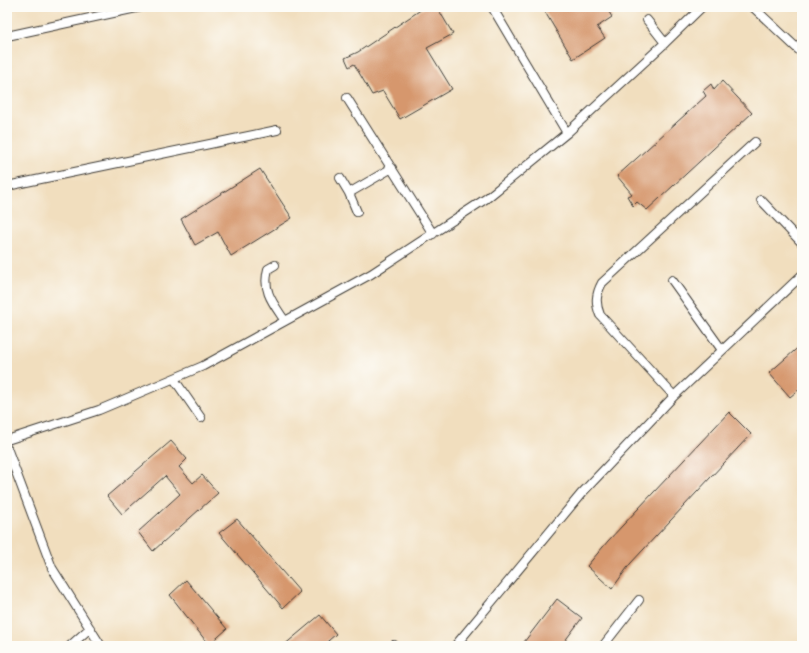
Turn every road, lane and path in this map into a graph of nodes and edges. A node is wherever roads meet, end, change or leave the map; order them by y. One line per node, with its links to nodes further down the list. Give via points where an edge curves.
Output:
1 (141, 7): 6 (lane)
2 (492, 7): 11 (lane)
3 (702, 7): 7 (lane)
4 (754, 7): 8 (lane)
5 (647, 20): 7 (lane)
6 (7, 36)
7 (665, 42): 11 (lane)
8 (802, 53)
9 (347, 98): 13 (lane)
10 (277, 130): 15 (lane)
11 (567, 133): 19 (lane, via 487,198)
12 (755, 142): 27 (lane, via 602,283 598,291 597,307 600,315)
13 (392, 168): 16 (lane); 19 (lane)
14 (340, 178): 16 (lane)
15 (7, 186)
16 (349, 193): 18 (lane)
17 (761, 200): 20 (lane)
18 (357, 212)
19 (433, 234): 24 (lane, via 371,274)
20 (802, 243)
21 (275, 265): 24 (lane, via 268,269 266,287 270,300)
22 (802, 275): 25 (lane)
23 (672, 280): 25 (lane)
24 (285, 321): 26 (lane)
25 (722, 350): 27 (lane)
26 (174, 379): 28 (lane); 29 (lane, via 98,410)
27 (674, 396): 35 (lane, via 581,494)
28 (201, 418)
29 (7, 440)
30 (7, 448): 32 (lane, via 52,568)
31 (639, 600): 36 (lane)
32 (90, 628): 33 (lane); 34 (lane)
33 (70, 646)
34 (101, 646)
35 (455, 646)
36 (603, 646)

